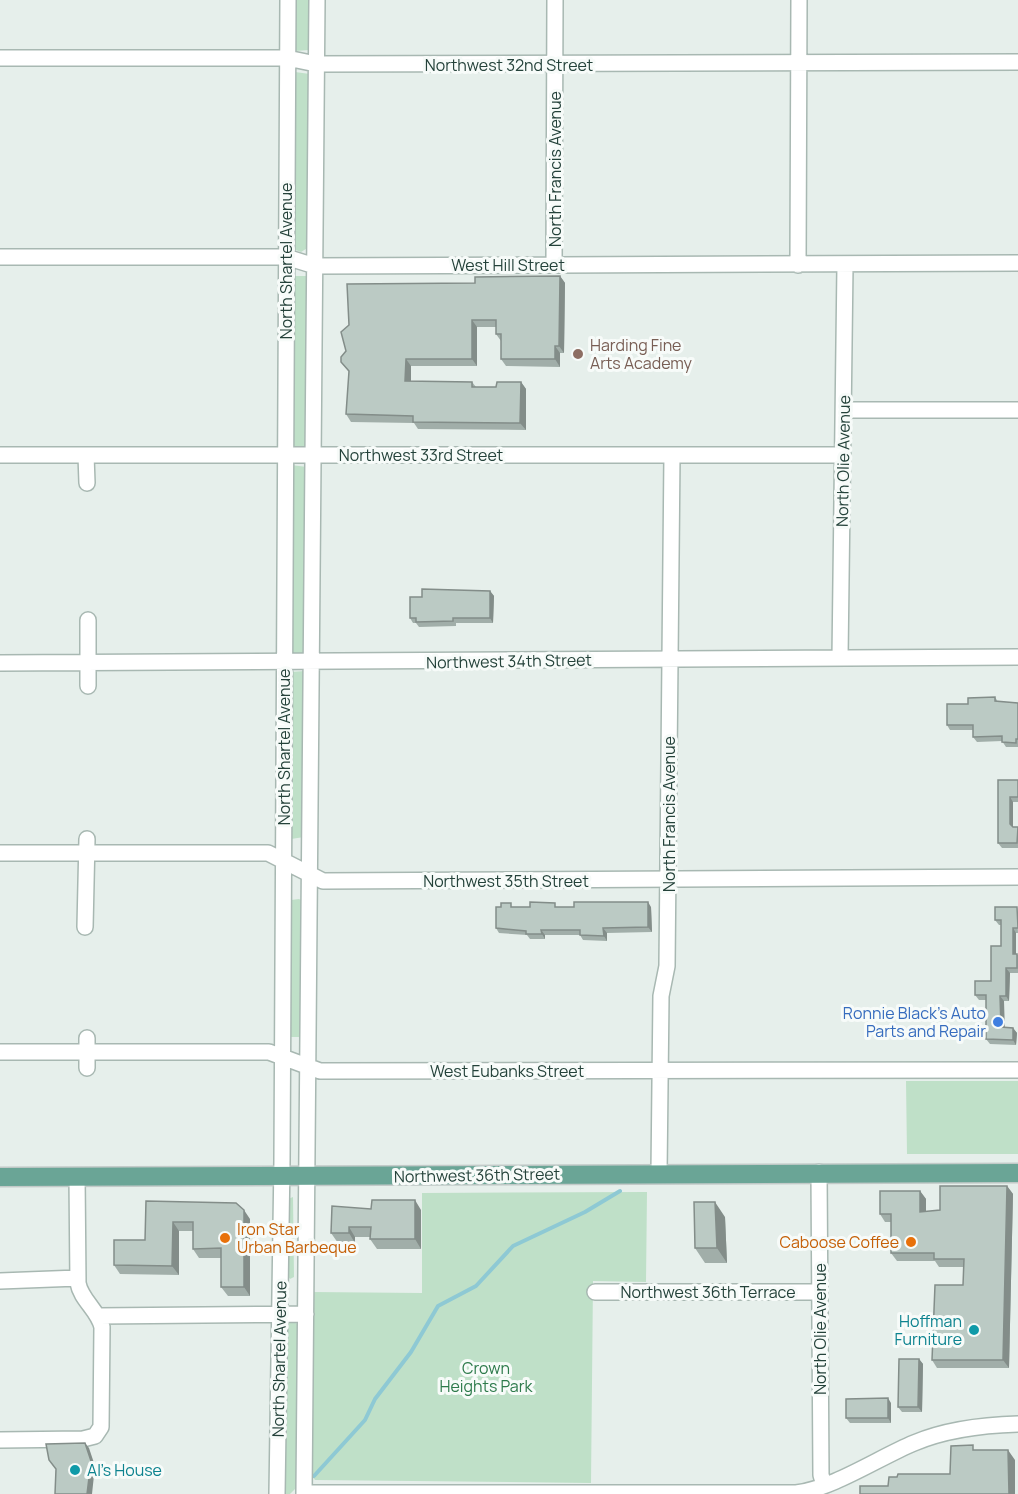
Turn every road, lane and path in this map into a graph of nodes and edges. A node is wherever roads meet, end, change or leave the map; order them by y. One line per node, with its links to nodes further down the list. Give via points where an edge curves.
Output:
1 (288, 0): 6 (street, North Shartel Avenue)
2 (317, 0): 8 (street, North Shartel Avenue)
3 (555, 0): 10 (street, North Francis Avenue)
4 (799, 0): 9 (street)
5 (0, 58): 6 (street, Northwest 32nd Street)
6 (287, 58): 8 (street, Northwest 32nd Street); 12 (street, North Shartel Avenue)
7 (1018, 62): 9 (street, Northwest 32nd Street)
8 (316, 64): 10 (street, Northwest 32nd Street); 17 (street, North Shartel Avenue)
9 (799, 64): 10 (street, Northwest 32nd Street); 15 (street)
10 (555, 65): 14 (street, North Francis Avenue)
11 (0, 257): 12 (street, West Hill Street)
12 (286, 257): 17 (street, West Hill Street); 25 (street, North Shartel Avenue)
13 (1018, 263): 16 (street, West Hill Street)
14 (554, 265): 15 (street, West Hill Street); 17 (street, West Hill Street)
15 (798, 265): 16 (street, West Hill Street)
16 (845, 265): 18 (street, North Olie Avenue)
17 (315, 267): 22 (street, North Shartel Avenue)
18 (844, 410): 19 (street); 24 (street, North Olie Avenue)
19 (1018, 410)
20 (0, 455): 21 (street, Northwest 33rd Street)
21 (86, 455): 25 (street, Northwest 33rd Street); 26 (street)
22 (313, 455): 23 (street, Northwest 33rd Street); 25 (street, Northwest 33rd Street); 34 (street, North Shartel Avenue)
23 (672, 455): 24 (street, Northwest 33rd Street); 30 (street, North Francis Avenue)
24 (843, 455): 29 (street, North Olie Avenue)
25 (284, 456): 33 (street, North Shartel Avenue)
26 (87, 483)
27 (88, 620): 32 (street)
28 (1018, 657): 29 (street, Northwest 34th Street)
29 (840, 658): 30 (street, Northwest 34th Street)
30 (669, 659): 34 (street, Northwest 34th Street); 41 (street, North Francis Avenue)
31 (0, 663): 32 (street, Northwest 34th Street)
32 (88, 663): 33 (street, Northwest 34th Street); 35 (street)
33 (284, 663): 34 (street, Northwest 34th Street); 38 (street, North Shartel Avenue)
34 (311, 663): 39 (street, North Shartel Avenue)
35 (88, 686)
36 (87, 846): 37 (street, Northwest 35th Street); 38 (street, Northwest 35th Street, via 268,853); 42 (street)
37 (0, 853)
38 (284, 861): 39 (street, Northwest 35th Street); 45 (street, North Shartel Avenue)
39 (309, 874): 41 (street, Northwest 35th Street, via 323,881); 46 (street, North Shartel Avenue)
40 (1018, 877): 41 (street, Northwest 35th Street)
41 (669, 881): 49 (street, North Francis Avenue)
42 (85, 927)
43 (87, 1045): 44 (street, West Eubanks Street); 45 (street, West Eubanks Street, via 269,1052); 47 (street)
44 (0, 1052)
45 (282, 1057): 46 (street, West Eubanks Street); 54 (street, North Shartel Avenue)
46 (308, 1066): 49 (street, West Eubanks Street, via 320,1071); 55 (street, North Shartel Avenue)
47 (87, 1068)
48 (1018, 1070): 49 (street, West Eubanks Street)
49 (660, 1071): 51 (street, North Francis Avenue)
50 (819, 1172): 51 (main road, Northwest 36th Street); 52 (main road, Northwest 36th Street); 60 (street, North Olie Avenue)
51 (659, 1173): 55 (main road, Northwest 36th Street)
52 (1018, 1173)
53 (77, 1176): 54 (main road, Northwest 36th Street); 56 (main road, Northwest 36th Street); 57 (street)
54 (282, 1176): 55 (main road, Northwest 36th Street); 61 (street, North Shartel Avenue)
55 (307, 1176): 62 (street, North Shartel Avenue)
56 (0, 1177)
57 (78, 1278): 58 (street); 63 (street, via 79,1290)
58 (0, 1281)
59 (595, 1292): 60 (street, Northwest 36th Terrace)
60 (820, 1292): 66 (street, North Olie Avenue)
61 (279, 1313): 62 (street); 63 (street); 68 (street, North Shartel Avenue)
62 (306, 1314): 67 (street, North Shartel Avenue, via 304,1468)
63 (99, 1316): 65 (street, via 104,1415 100,1430 83,1440)
64 (1018, 1424): 66 (street, via 955,1431 916,1442)
65 (0, 1440)
66 (824, 1485): 67 (street, via 796,1494)
67 (308, 1493)
68 (277, 1494)

